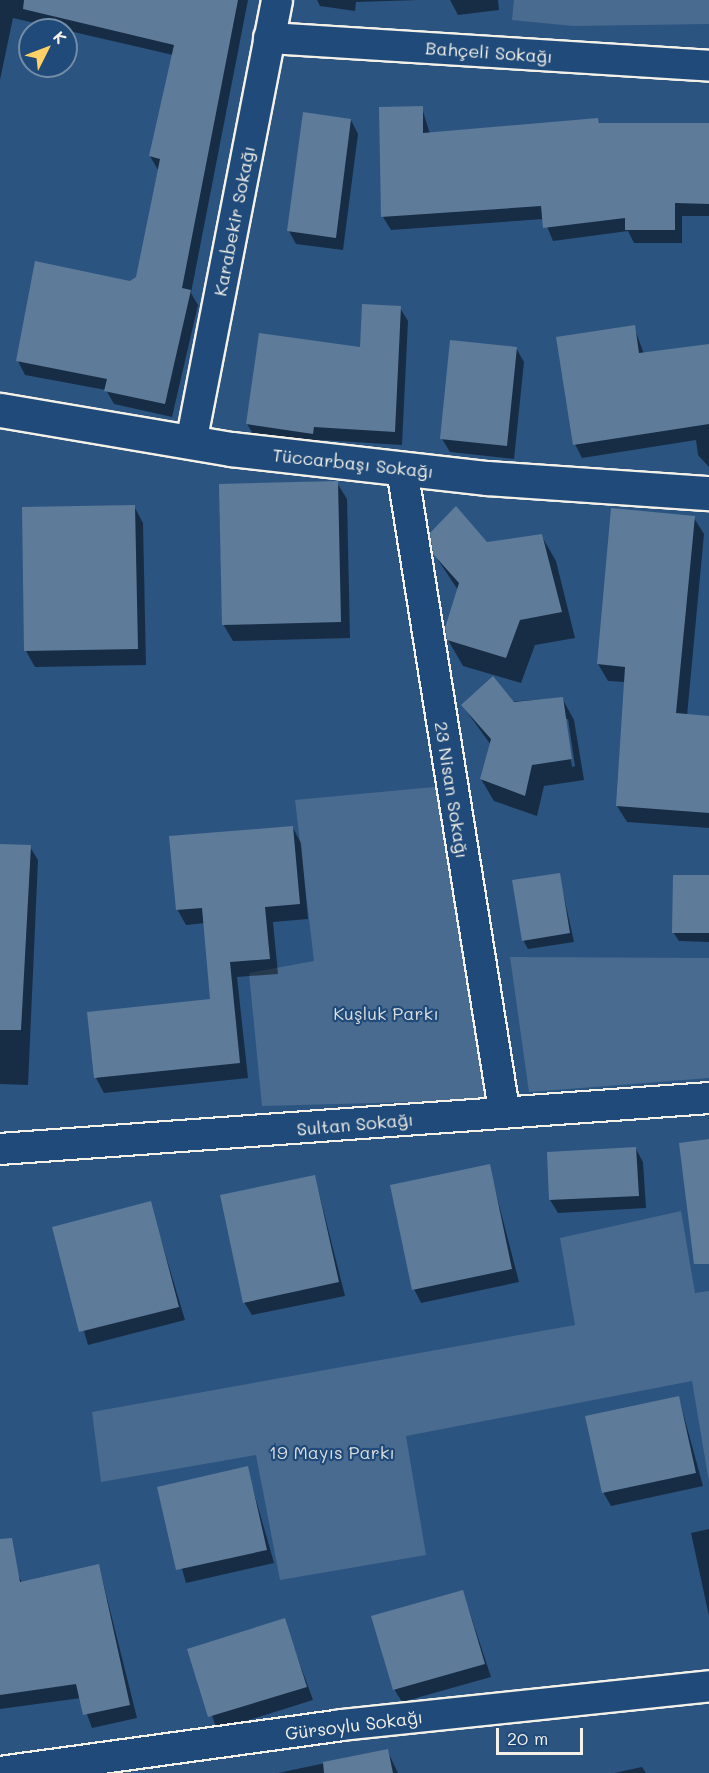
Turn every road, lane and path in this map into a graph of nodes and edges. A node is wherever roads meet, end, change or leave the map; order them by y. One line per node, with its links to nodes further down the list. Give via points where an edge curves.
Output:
1 (277, 0): 2 (street, Karabekir Sokağı)
2 (269, 38): 3 (street, Bahçeli Sokağı); 5 (street, Karabekir Sokağı)
3 (709, 66)
4 (0, 410): 5 (street, Tüccarbaşı Sokağı)
5 (191, 443): 6 (street, Tüccarbaşı Sokağı)
6 (402, 469): 7 (street, Tüccarbaşı Sokağı); 9 (street, 23 Nisan Sokağı)
7 (709, 493)
8 (709, 1098): 9 (street, Sultan Sokağı)
9 (504, 1110): 10 (street, Sultan Sokağı)
10 (0, 1149)
11 (709, 1686): 12 (street, Gürsoylu Sokağı, via 342,1725)
12 (0, 1772)

